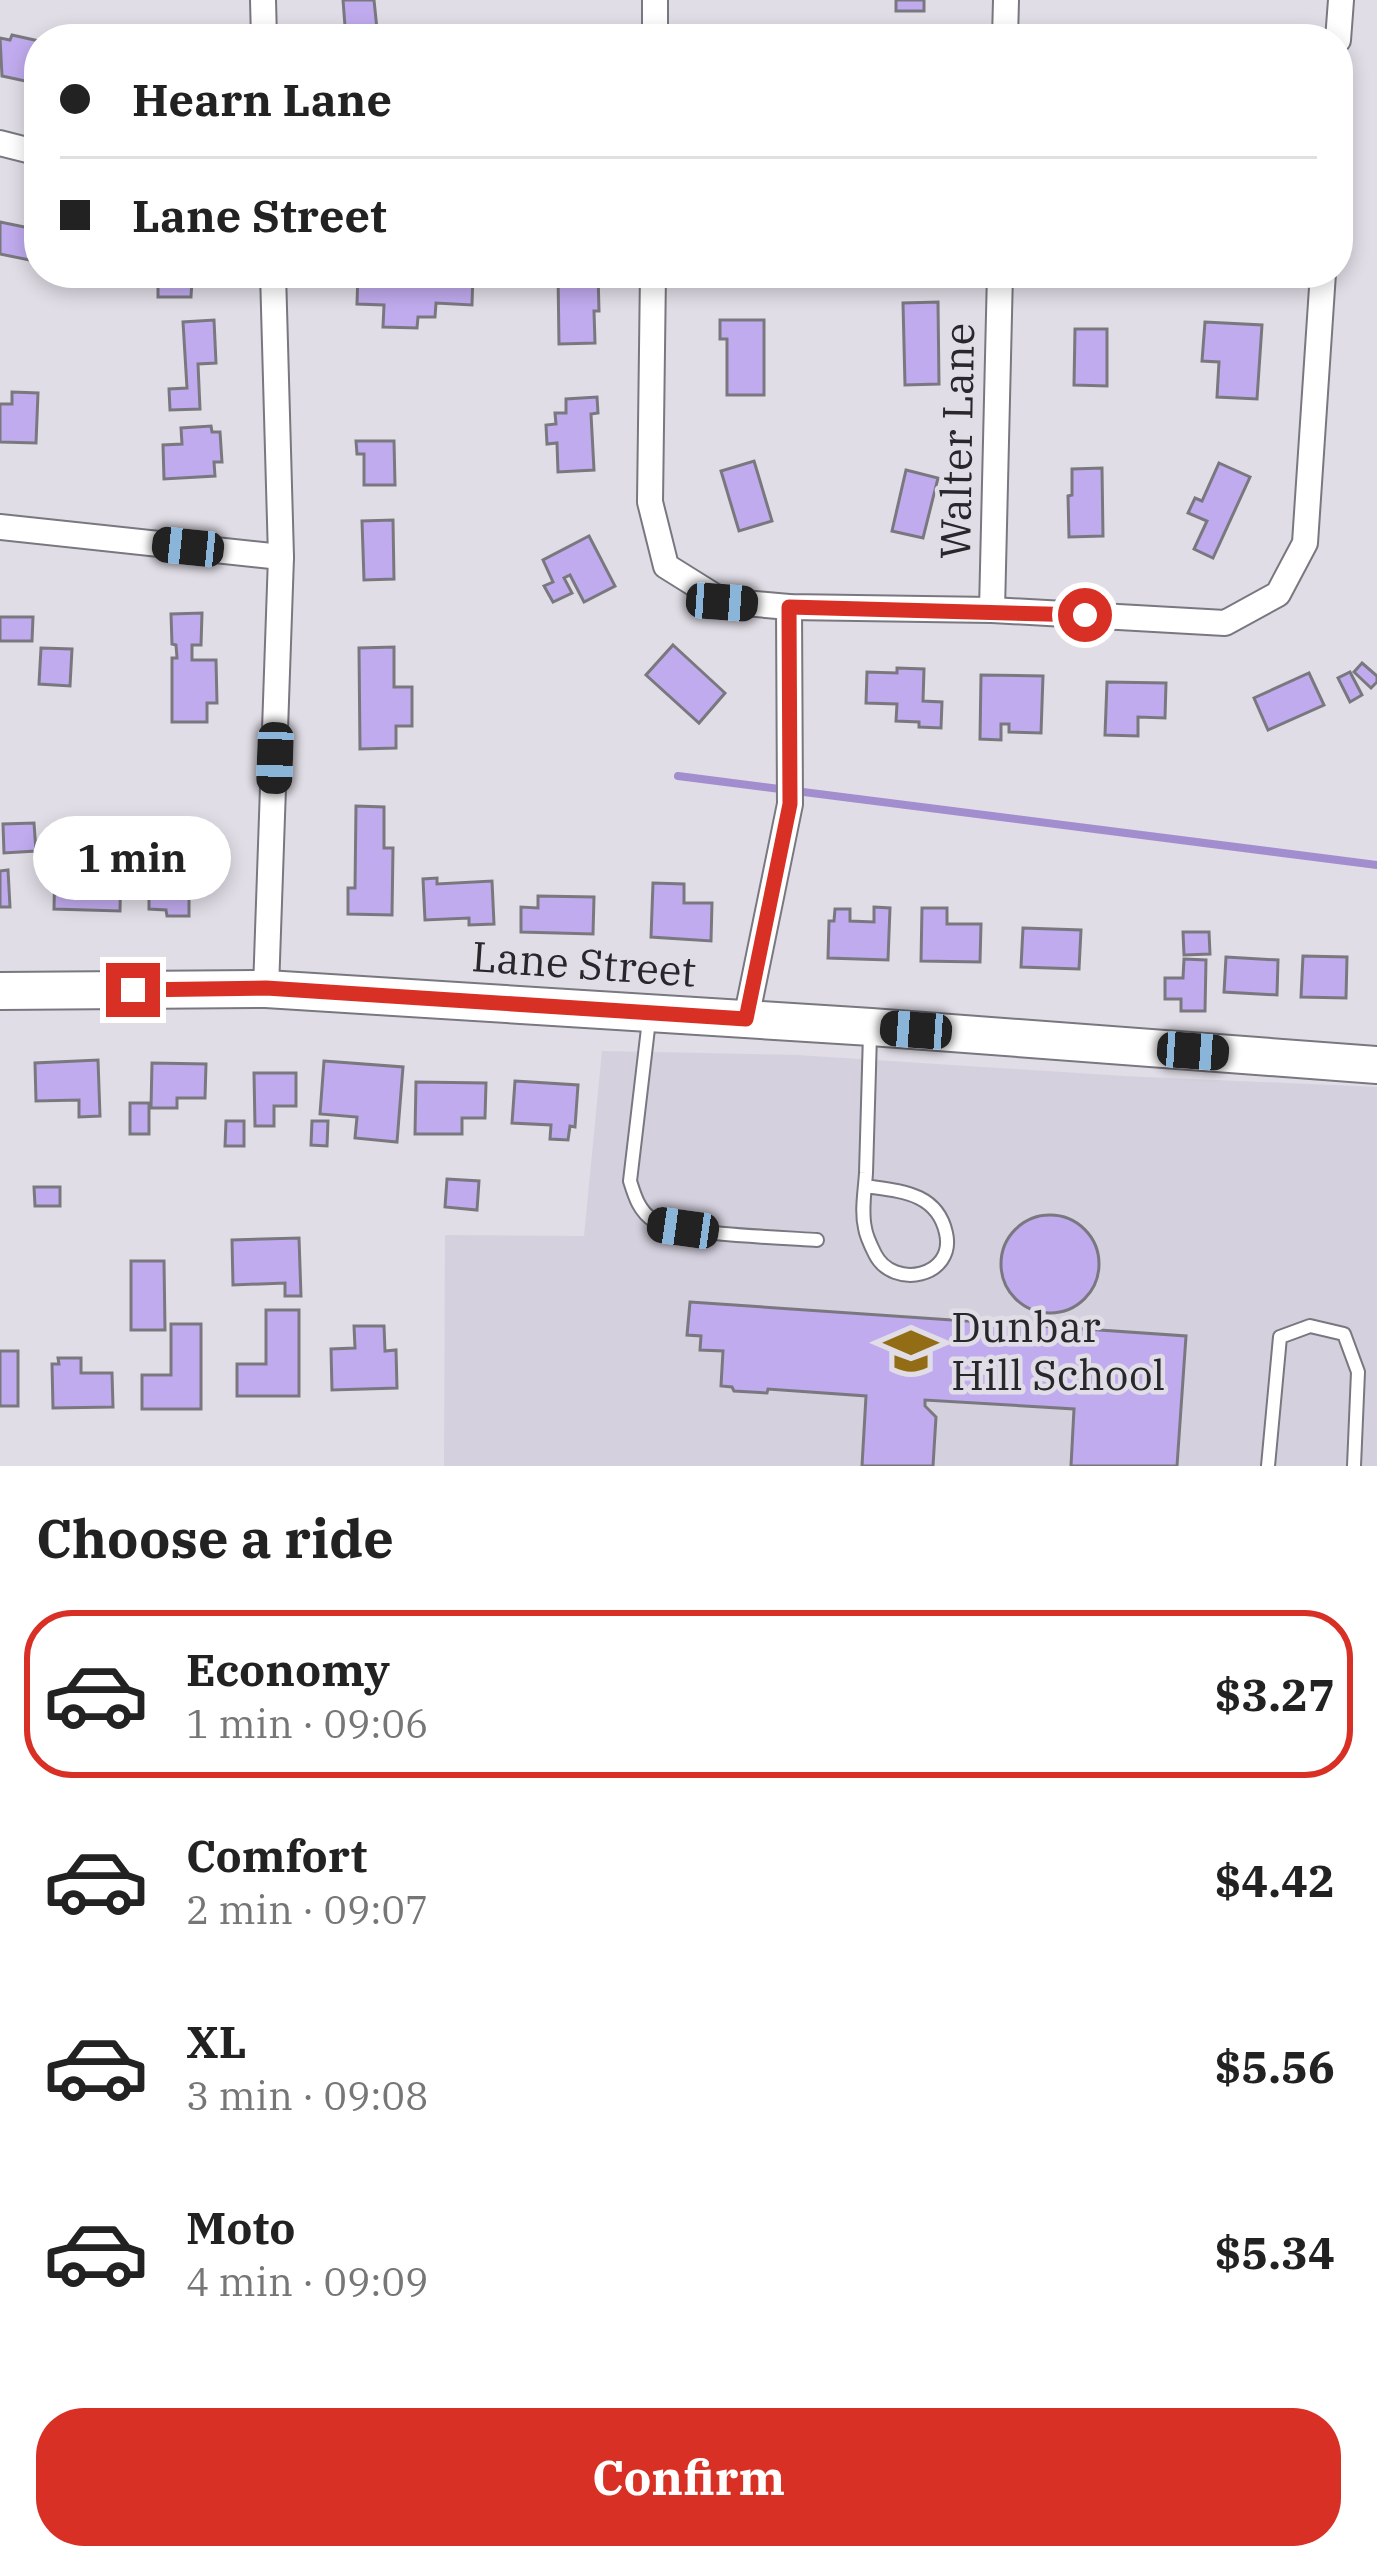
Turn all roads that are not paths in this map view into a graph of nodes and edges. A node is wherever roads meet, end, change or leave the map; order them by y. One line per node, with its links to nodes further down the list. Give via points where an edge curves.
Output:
1 (273, 288): 6 (street)
2 (653, 288): 7 (street, via 650,502 666,566 722,602)
3 (1000, 288): 8 (street, Walter Lane)
4 (1322, 288): 8 (street, via 1305,543 1278,594 1225,623)
5 (0, 526): 6 (street)
6 (281, 556): 9 (street)
7 (789, 607): 8 (street); 12 (street, via 790,804)
8 (992, 610)
9 (266, 988): 10 (street, Lane Street); 11 (street, Lane Street)
10 (0, 991)
11 (650, 1013): 12 (street, Lane Street); 16 (lane, via 630,1181 638,1205 657,1225)
12 (746, 1019): 13 (street, Lane Street)
13 (871, 1027): 14 (street, Lane Street); 15 (lane)
14 (1377, 1065)
15 (865, 1186): 15 (lane, via 864,1226 888,1271 914,1276 944,1260 945,1226 931,1206 913,1193)
16 (817, 1240)
17 (1268, 1466): 18 (lane, via 1280,1337 1310,1326 1344,1334 1358,1372)
18 (1354, 1466)

